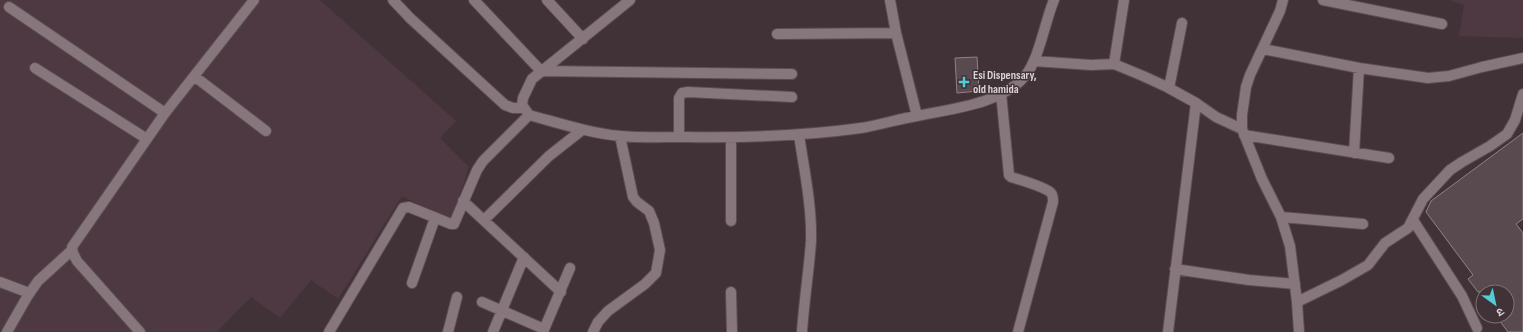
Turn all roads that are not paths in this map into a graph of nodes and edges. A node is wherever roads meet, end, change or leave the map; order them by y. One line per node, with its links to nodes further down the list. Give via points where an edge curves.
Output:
1 (254, 0): 25 (street)
2 (394, 0): 31 (street, via 410,18 506,105)
3 (474, 0): 23 (street)
4 (547, 0): 16 (street)
5 (630, 0): 16 (street)
6 (890, 0): 14 (street)
7 (1054, 0): 19 (street)
8 (1124, 0): 20 (street)
9 (1283, 0): 17 (street)
10 (1323, 0): 13 (street)
11 (9, 7): 32 (street)
12 (1182, 23): 26 (street)
13 (1442, 24)
14 (896, 32): 15 (street); 33 (street)
15 (777, 34)
16 (583, 38): 23 (street)
17 (1263, 49): 22 (street); 36 (street, via 1246,87 1242,114)
18 (1523, 58): 22 (street, via 1438,78)
19 (1034, 61): 20 (street); 27 (street, via 1026,76)
20 (1114, 64): 26 (street)
21 (35, 68): 41 (street)
22 (1359, 68): 42 (street)
23 (541, 71): 24 (street); 31 (street, via 532,79 526,90 522,105)
24 (792, 74)
25 (194, 76): 32 (street); 35 (street)
26 (1169, 88): 30 (street)
27 (1001, 93): 33 (street, via 986,101); 75 (street, via 1009,175 1045,189 1053,198)
28 (1523, 94): 48 (street, via 1515,120 1507,134 1450,170 1423,199)
29 (792, 97): 39 (street, via 682,93 679,98)
30 (1196, 103): 36 (street, via 1216,118); 54 (street)
31 (526, 111): 34 (street); 44 (street, via 476,170)
32 (165, 114): 41 (street)
33 (916, 116): 37 (street, via 862,128)
34 (582, 130): 38 (street); 47 (street, via 548,156)
35 (266, 131)
36 (1243, 132): 42 (street); 45 (street)
37 (799, 135): 40 (street); 74 (street, via 811,241)
38 (620, 136): 39 (street); 72 (street, via 633,197 649,211 654,223 660,250 659,264 654,276 608,311)
39 (679, 137): 40 (street)
40 (731, 138): 49 (street)
41 (147, 139): 51 (street, via 74,243)
42 (1354, 153): 43 (street)
43 (1389, 158)
44 (463, 201): 46 (street, via 454,224); 47 (street)
45 (1281, 217): 50 (street); 57 (street, via 1290,246)
46 (435, 218): 56 (street); 69 (street, via 409,207 403,208)
47 (484, 220): 52 (street)
48 (1413, 220): 63 (street, via 1404,231 1385,243 1368,265); 65 (street, via 1462,296)
49 (731, 221)
50 (1363, 224)
51 (72, 250): 60 (street, via 38,281); 68 (street, via 77,261)
52 (524, 257): 58 (street); 64 (street)
53 (570, 268): 58 (street)
54 (1176, 268): 57 (street, via 1249,280); 76 (street)
55 (0, 282): 60 (street)
56 (412, 283)
57 (1295, 284): 63 (street)
58 (561, 292): 66 (street)
59 (731, 292): 73 (street)
60 (30, 293): 67 (street)
61 (457, 297): 70 (street)
62 (482, 302): 64 (street)
63 (1297, 302): 77 (street)
64 (502, 311): 66 (street); 71 (street)
65 (1477, 328)
66 (543, 330)
67 (7, 332)
68 (140, 332)
69 (329, 332)
70 (448, 332)
71 (493, 332)
72 (593, 332)
73 (732, 332)
74 (802, 332)
75 (1018, 332)
76 (1168, 332)
77 (1299, 332)

